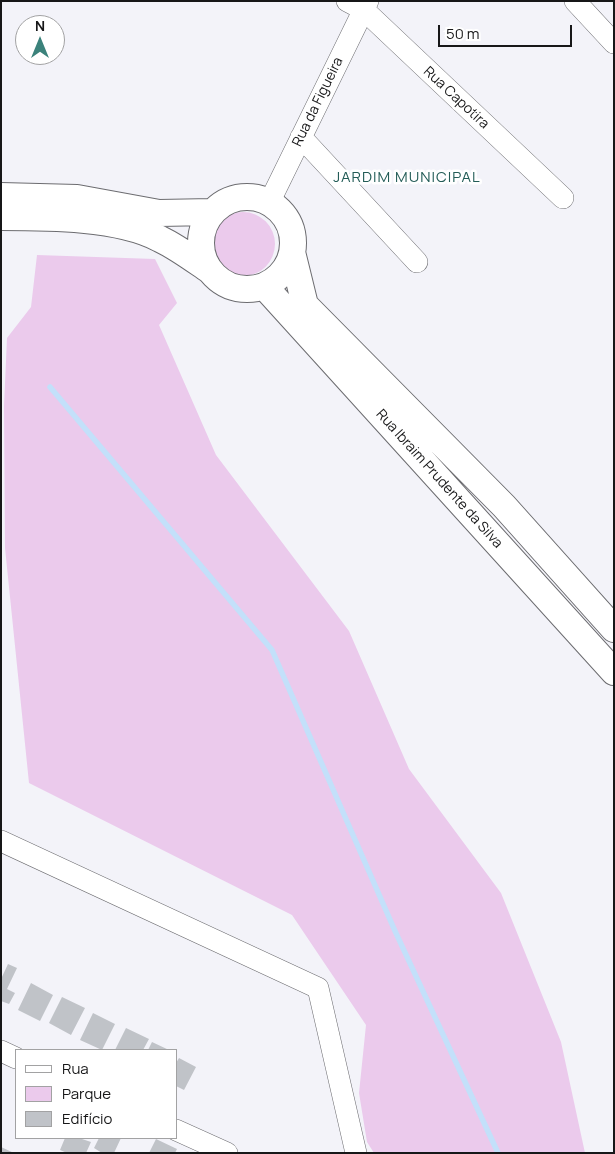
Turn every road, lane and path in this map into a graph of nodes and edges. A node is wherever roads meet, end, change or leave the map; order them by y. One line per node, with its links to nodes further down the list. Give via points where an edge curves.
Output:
1 (575, 1): 3 (street)
2 (360, 4): 4 (street, Rua da Figueira); 6 (street, Rua Capotira)
3 (614, 43)
4 (300, 137): 7 (street, Rua da Figueira); 11 (street)
5 (1, 196): 8 (street, via 77,198 158,213)
6 (563, 198)
7 (269, 203): 8 (street, via 255,198 239,198); 10 (street, via 289,224)
8 (212, 212): 12 (street, via 204,226 201,241 202,256)
9 (1, 217): 12 (street, via 112,223 159,238)
10 (292, 252): 13 (street, via 282,272); 14 (street, Rua Ibraim Prudente da Silva, via 305,306 504,506)
11 (416, 262)
12 (209, 270): 13 (street, via 234,287)
13 (264, 286): 15 (street, Rua Ibraim Prudente da Silva)
14 (614, 629)
15 (614, 672)
16 (1, 841): 21 (street, via 318,988)
17 (1, 1051): 18 (street)
18 (15, 1058)
19 (178, 1131): 20 (street)
20 (227, 1153)
21 (356, 1153)

